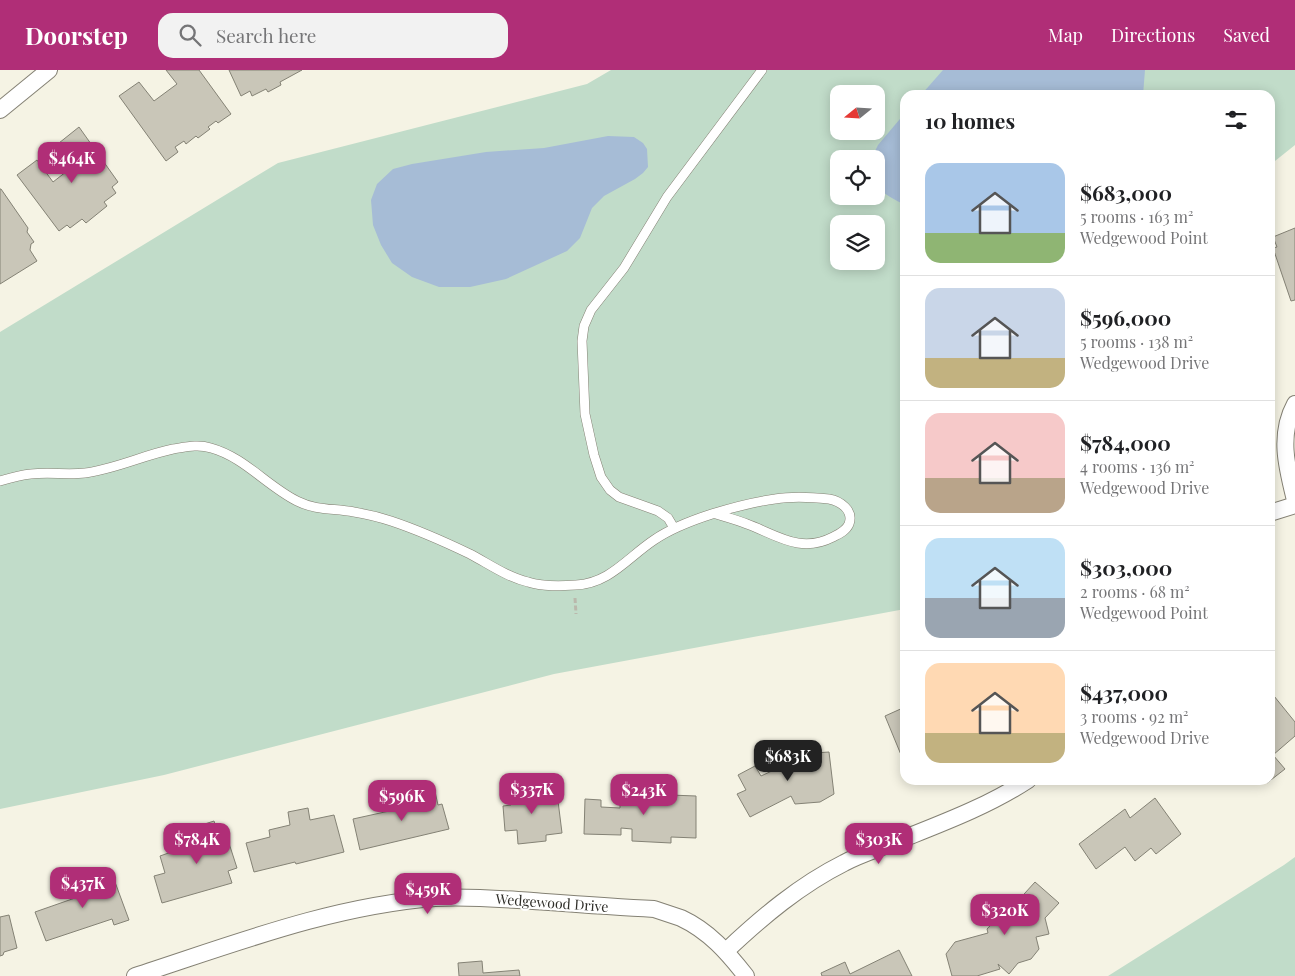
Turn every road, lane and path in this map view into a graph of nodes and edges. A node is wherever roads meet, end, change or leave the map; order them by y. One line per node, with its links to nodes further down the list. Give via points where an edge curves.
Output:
1 (49, 70): 3 (street)
2 (762, 70): 10 (lane, via 667,197 624,268 591,310 584,326 585,414 601,477 619,497 658,511)
3 (0, 110)
4 (1295, 404): 6 (street, via 1286,426 1284,442)
5 (0, 481): 10 (lane, via 32,474 85,473 189,446 209,447 228,455 275,488 312,508 390,520 469,554 505,574 529,583 554,586 593,583 605,578)
6 (1295, 500)
7 (1295, 505): 8 (street)
8 (1275, 511)
9 (716, 514): 9 (lane, via 776,498 811,497 837,500 848,512 850,520 843,532 807,545 783,541 748,524); 10 (lane)
10 (674, 528)
11 (1020, 785): 12 (street, via 966,814 845,862 786,898)
12 (726, 951): 13 (street, Wedgewood Drive, via 681,918 654,910 484,898 436,898 387,904 296,923); 14 (street, Wedgewood Drive)
13 (135, 976)
14 (746, 976)

